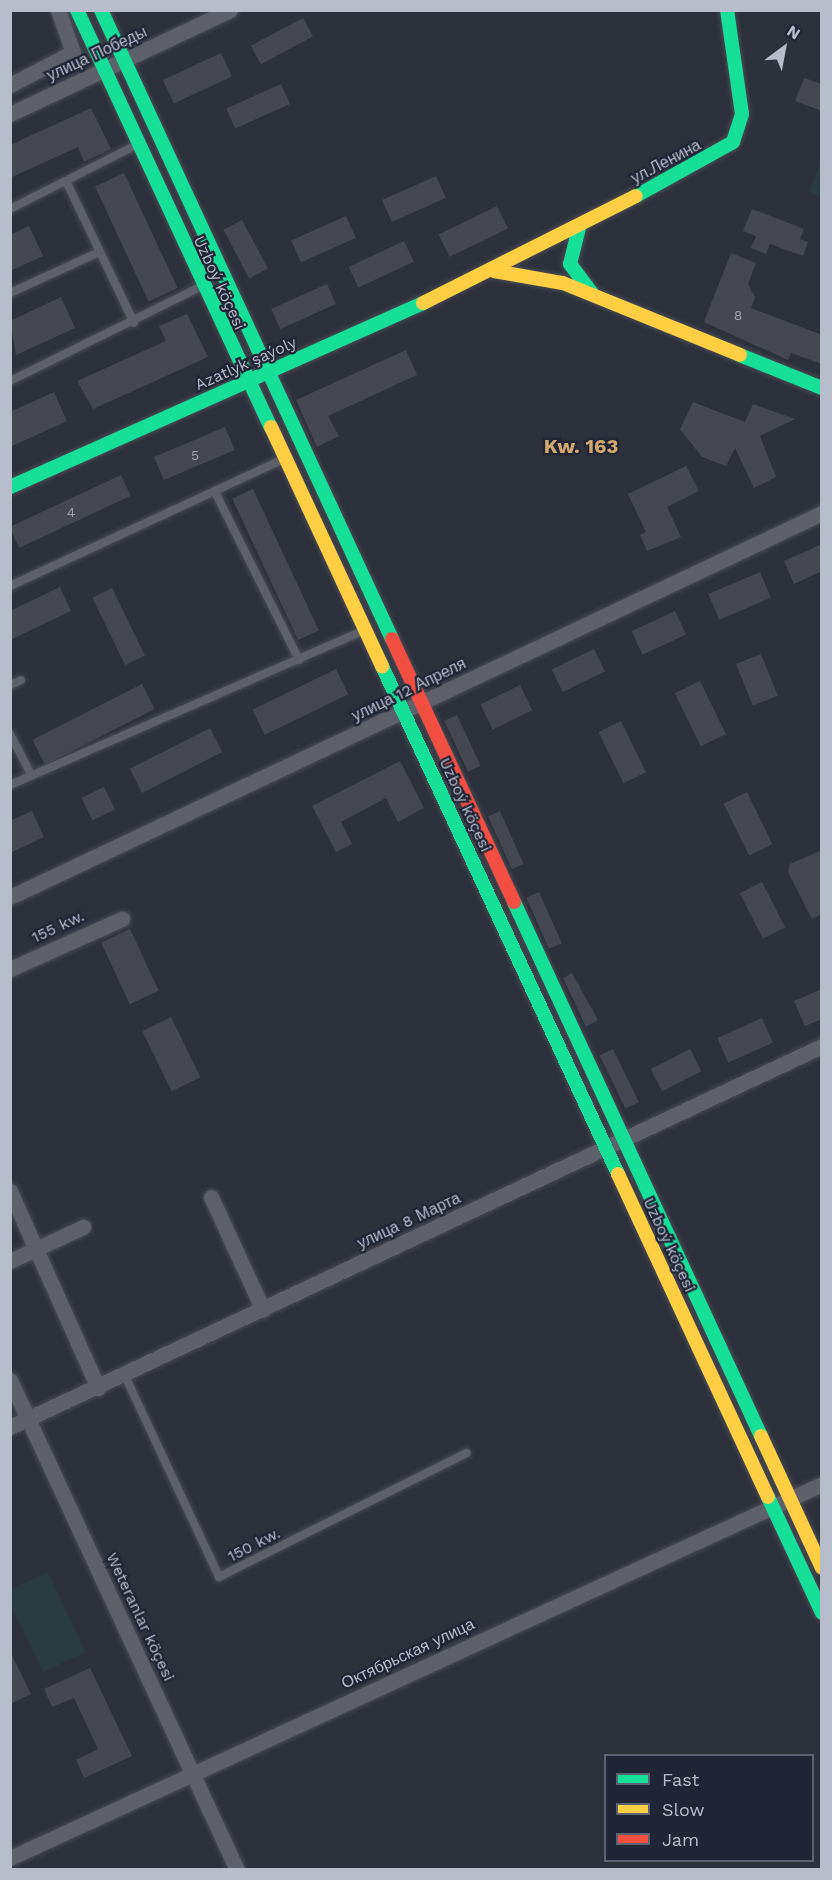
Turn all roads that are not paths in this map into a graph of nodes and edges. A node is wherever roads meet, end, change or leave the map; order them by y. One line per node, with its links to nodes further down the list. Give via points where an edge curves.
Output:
1 (58, 10): 8 (street, via 73,52)
2 (76, 10): 7 (street, Uzboý köçesi)
3 (100, 10): 6 (street, Uzboý köçesi)
4 (230, 10): 6 (street, улица Победы)
5 (728, 10): 13 (street, ул.Ленина, via 742,114 733,142)
6 (124, 61): 7 (street, улица Победы); 20 (street, Uzboý köçesi)
7 (104, 71): 9 (street, улица Победы); 10 (street, Uzboý köçesi)
8 (10, 85)
9 (10, 114)
10 (136, 145): 11 (lane); 16 (street, Uzboý köçesi)
11 (67, 183): 12 (lane); 14 (lane)
12 (10, 209)
13 (579, 228): 15 (street, ул.Ленина); 18 (street, via 570,264)
14 (99, 252): 17 (lane); 19 (lane)
15 (494, 271): 18 (street, via 553,281); 20 (street, Azatlyk şaýoly)
16 (202, 286): 19 (lane); 22 (street, Uzboý köçesi)
17 (10, 293)
18 (594, 295): 23 (street)
19 (134, 323): 21 (lane)
20 (266, 373): 22 (street, Azatlyk şaýoly); 33 (street, Uzboý köçesi)
21 (10, 381)
22 (248, 382): 24 (street, Uzboý köçesi); 25 (street, Azatlyk şaýoly)
23 (822, 388)
24 (284, 459): 26 (lane); 29 (street, Uzboý köçesi)
25 (10, 487)
26 (215, 492): 28 (lane); 30 (lane)
27 (822, 513): 33 (street, улица 12 Апреля)
28 (10, 586)
29 (363, 632): 30 (lane); 34 (street, Uzboý köçesi)
30 (300, 660): 36 (lane)
31 (21, 680): 32 (lane)
32 (10, 685)
33 (421, 704): 34 (street, улица 12 Апреля); 42 (street, Uzboý köçesi)
34 (404, 713): 38 (street, улица 12 Апреля); 43 (street, Uzboý köçesi)
35 (10, 734): 36 (lane)
36 (32, 776): 37 (lane)
37 (10, 786)
38 (10, 897)
39 (122, 919): 40 (street, 155 kw.)
40 (10, 969)
41 (822, 1046): 42 (street, улица 8 Марта)
42 (621, 1142): 43 (street, улица 8 Марта); 57 (street, Uzboý köçesi)
43 (606, 1148): 49 (street, улица 8 Марта); 58 (street, Uzboý köçesi)
44 (10, 1191): 47 (street)
45 (211, 1197): 49 (street)
46 (83, 1227): 47 (street)
47 (37, 1249): 48 (street); 52 (street)
48 (10, 1261)
49 (263, 1310): 50 (street, улица 8 Марта)
50 (125, 1376): 52 (street, улица 8 Марта); 55 (lane, 150 kw., via 219,1577)
51 (10, 1380): 53 (street, Weteranlar köçesi)
52 (98, 1388): 53 (street, улица 8 Марта)
53 (28, 1419): 54 (street, улица 8 Марта); 61 (street, Weteranlar köçesi)
54 (10, 1427)
55 (467, 1453)
56 (822, 1484): 57 (street, Октябрьская улица)
57 (789, 1500): 58 (street, Октябрьская улица); 59 (street, Uzboý köçesi)
58 (773, 1507): 60 (street, Uzboý köçesi); 61 (street, Октябрьская улица)
59 (822, 1568)
60 (822, 1613)
61 (193, 1773): 62 (street, Октябрьская улица); 63 (street, Weteranlar köçesi)
62 (10, 1858)
63 (237, 1869)

